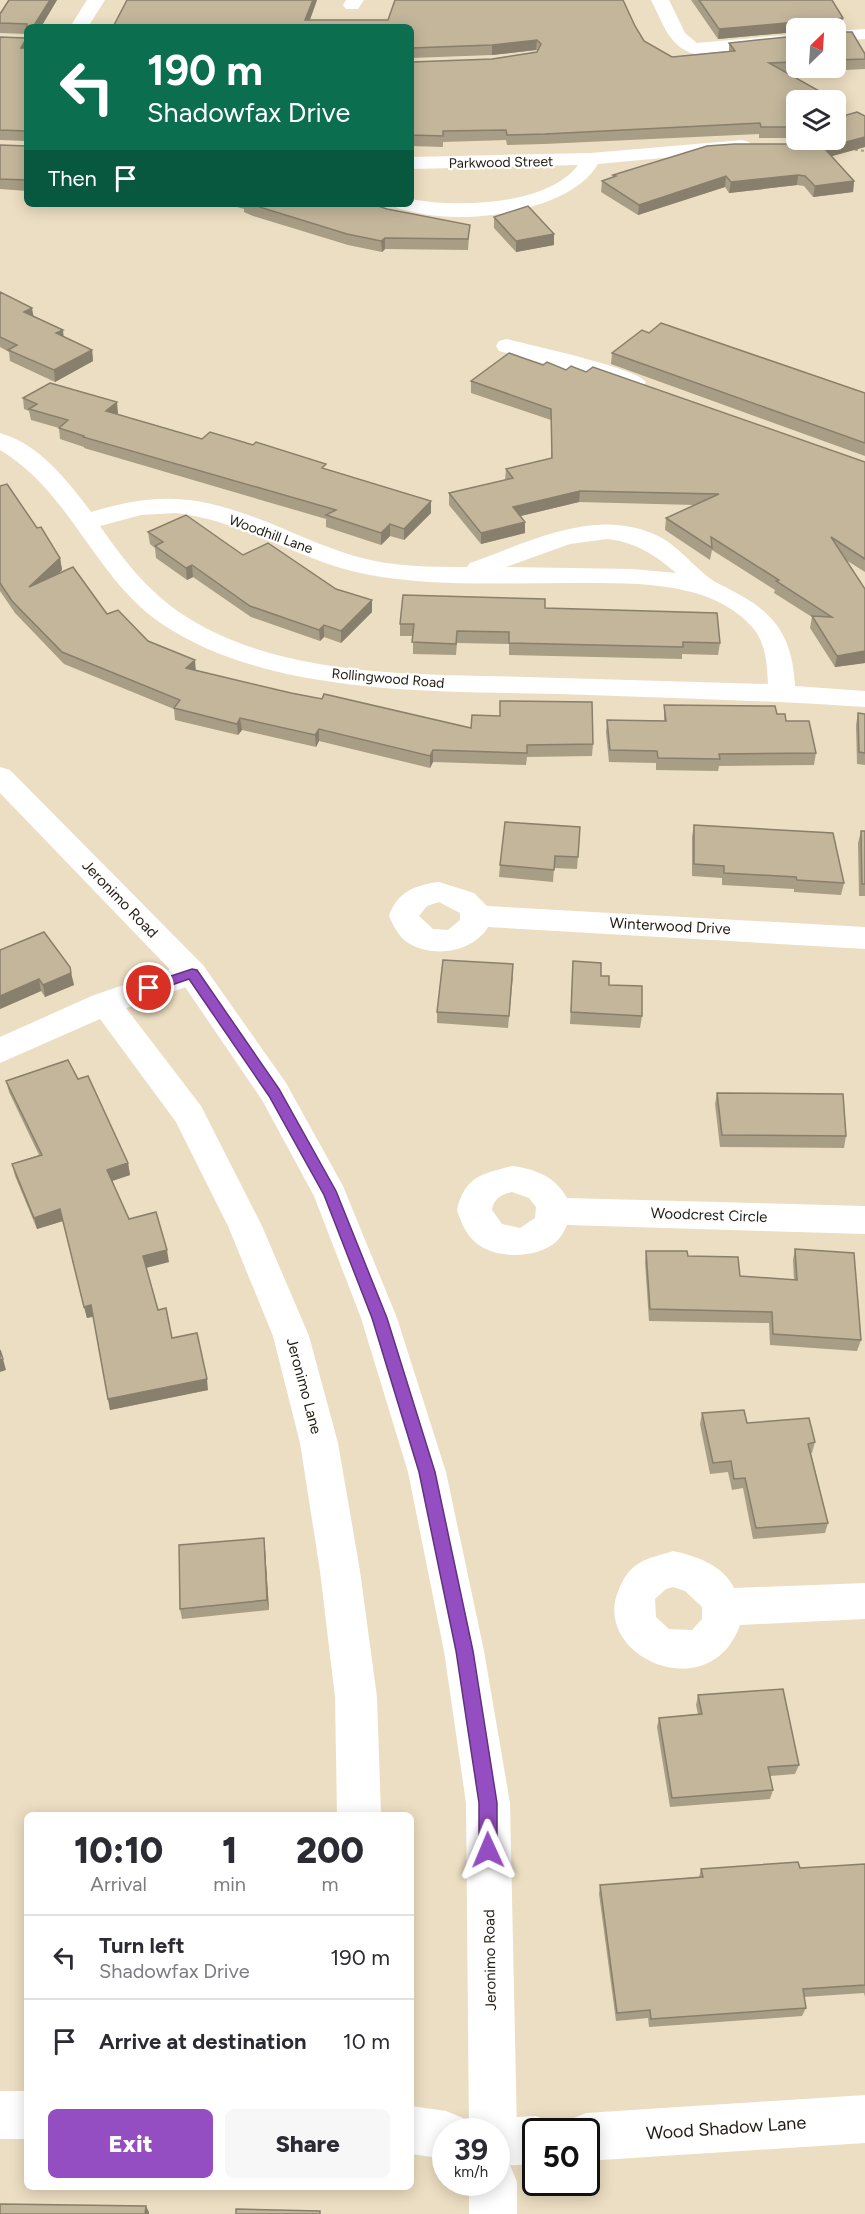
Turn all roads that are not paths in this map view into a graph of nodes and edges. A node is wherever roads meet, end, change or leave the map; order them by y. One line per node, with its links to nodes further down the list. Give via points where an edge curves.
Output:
1 (96, 0): 3 (street)
2 (660, 0): 6 (street, via 687,46)
3 (81, 24)
4 (865, 34): 5 (street)
5 (846, 35)
6 (786, 40)
7 (765, 146): 8 (street, Parkwood Street)
8 (591, 159): 9 (street, Parkwood Street); 10 (street, Parkwood Street, via 588,169 577,179 533,199 463,211)
9 (414, 163)
10 (414, 205)
11 (507, 346): 12 (street)
12 (653, 389)
13 (0, 440): 14 (street, Rollingwood Road, via 40,466)
14 (86, 522): 15 (street, Woodhill Lane, via 146,506 178,506 208,511 353,564 417,574); 17 (street, Rollingwood Road, via 120,572 153,603 201,634 261,659 390,681)
15 (457, 574): 16 (street, Woodhill Lane, via 632,576); 16 (street, Woodhill Lane, via 562,538 616,531 662,549)
16 (708, 589): 17 (street, Woodhill Lane, via 742,607 768,630 781,659)
17 (782, 693): 18 (street, Rollingwood Road)
18 (865, 699)
19 (0, 776): 22 (street, Jeronimo Road)
20 (475, 916): 21 (street, Winterwood Drive)
21 (865, 938)
22 (192, 973): 23 (street); 32 (street, Jeronimo Road, via 274,1092 331,1195 379,1318 427,1472 464,1651 488,1803)
23 (105, 1003): 24 (street); 29 (street, Jeronimo Lane, via 189,1115 246,1226 291,1336 319,1443 340,1571 356,1697)
24 (0, 1051)
25 (553, 1211): 26 (street, Woodcrest Circle)
26 (865, 1220)
27 (865, 1601): 28 (street)
28 (722, 1607)
29 (359, 1812)
30 (0, 2115): 31 (street)
31 (24, 2115)
32 (493, 2118)
33 (865, 2119): 36 (street, Wood Shadow Lane)
34 (414, 2130): 35 (street)
35 (432, 2133)
36 (600, 2136)
37 (493, 2196): 38 (street)
38 (493, 2214)

